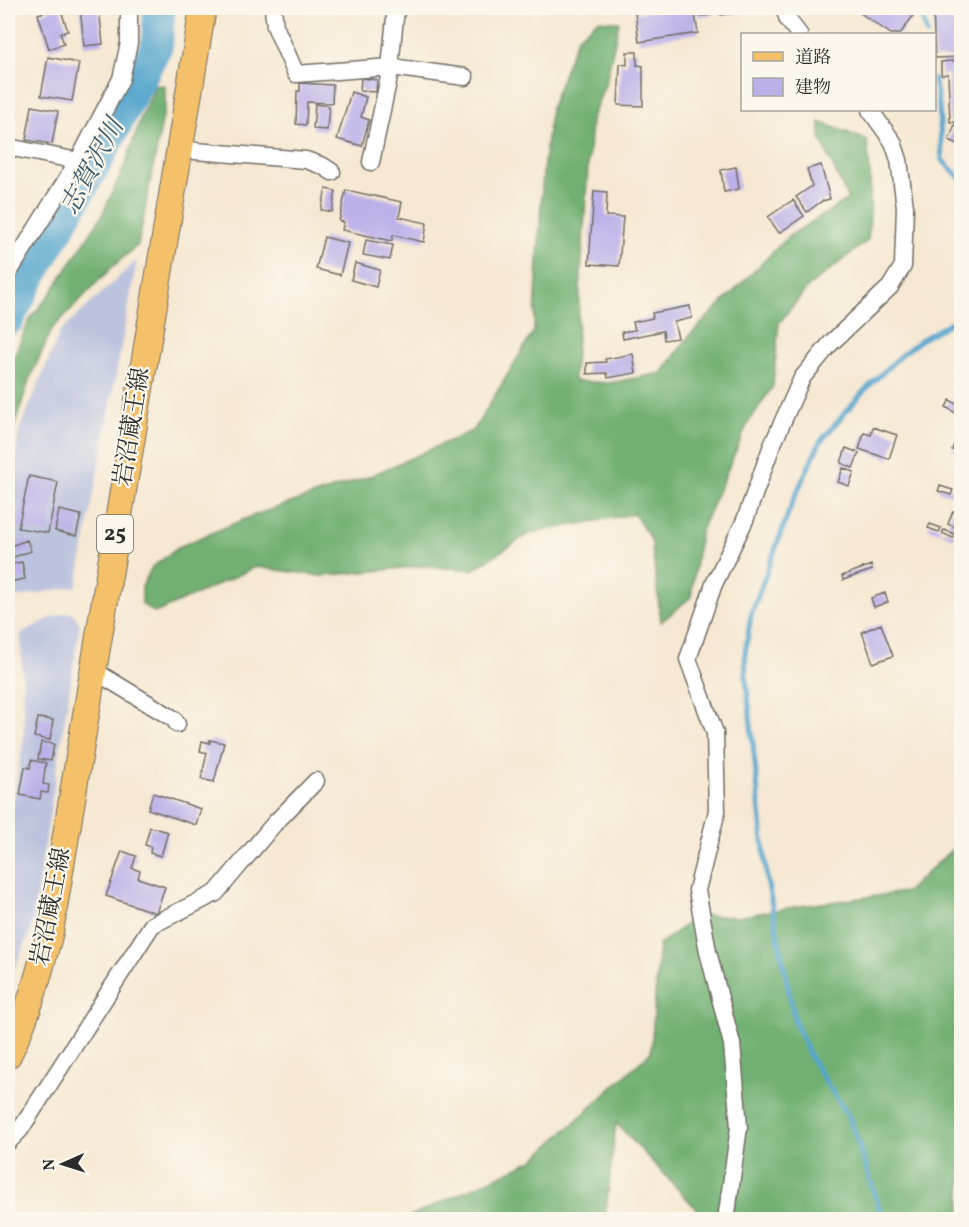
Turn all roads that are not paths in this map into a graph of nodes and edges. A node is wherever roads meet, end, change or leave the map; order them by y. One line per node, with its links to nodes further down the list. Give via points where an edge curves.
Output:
1 (129, 8): 12 (street, via 129,43 121,79)
2 (203, 8): 10 (main road, 岩沼蔵王線 / 25)
3 (273, 8): 7 (street, via 275,26 296,74)
4 (396, 8): 7 (street)
5 (784, 8): 6 (street)
6 (798, 33)
7 (390, 67): 8 (street); 13 (street)
8 (465, 77)
9 (871, 111): 21 (street, via 893,142 899,160 905,207 903,266 890,287 830,344 802,378 714,585 688,660 715,733 717,811 697,890 708,952 732,1044 739,1127)
10 (179, 146): 14 (street, via 195,151 306,160); 16 (main road, 岩沼蔵王線 / 25)
11 (8, 147): 12 (street)
12 (78, 161): 15 (street)
13 (371, 162)
14 (332, 172)
15 (8, 274)
16 (93, 670): 17 (street); 19 (main road, 岩沼蔵王線 / 25, via 50,932 26,1012)
17 (177, 724)
18 (316, 781): 20 (street, via 216,892 152,925 20,1130)
19 (8, 1055)
20 (8, 1142)
21 (726, 1220)

